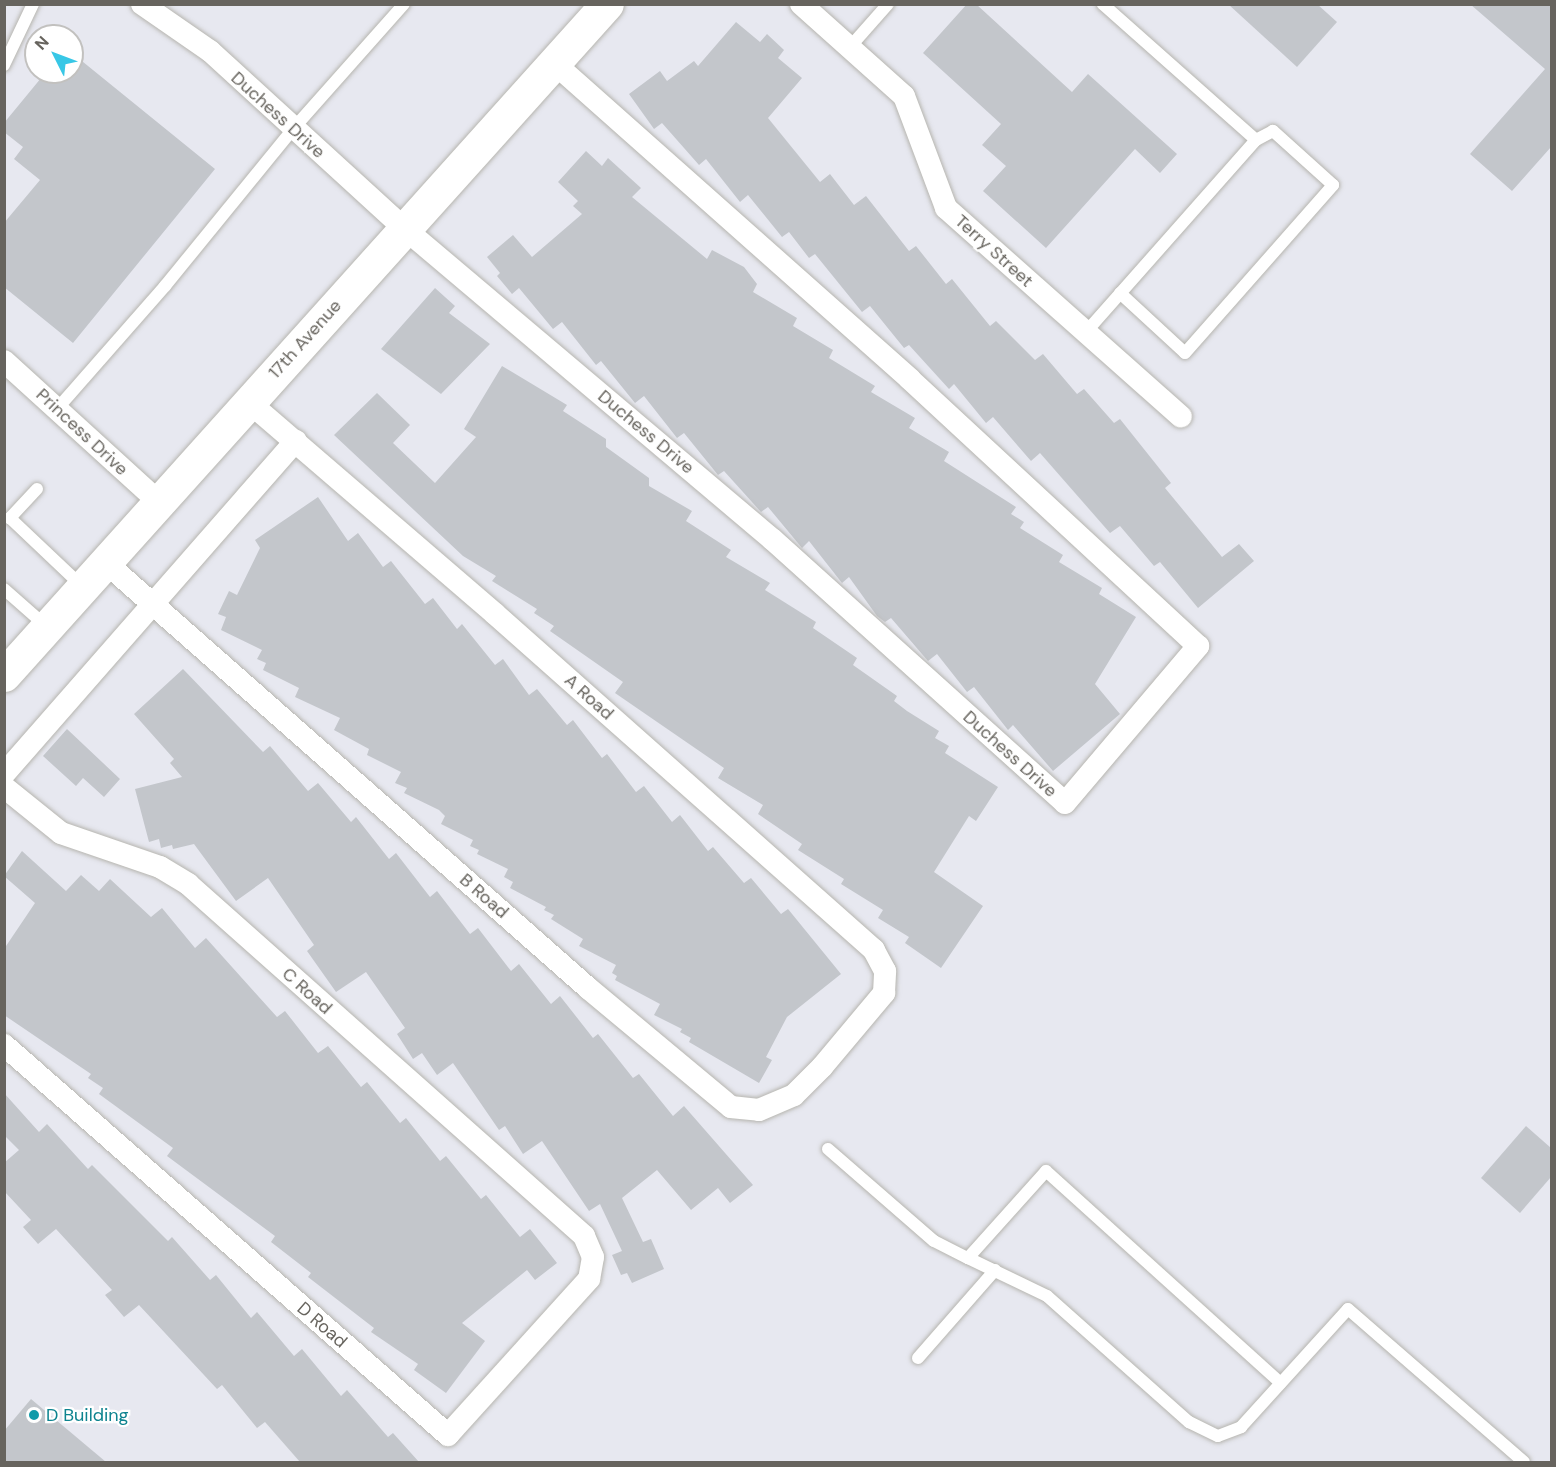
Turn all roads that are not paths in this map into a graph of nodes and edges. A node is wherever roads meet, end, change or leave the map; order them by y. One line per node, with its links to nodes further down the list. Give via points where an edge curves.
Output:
1 (33, 4): 10 (lane)
2 (142, 4): 11 (street, Duchess Drive, via 210,51)
3 (404, 4): 11 (lane)
4 (607, 4): 9 (main road, 17th Avenue)
5 (801, 4): 8 (street, Terry Street)
6 (888, 4): 8 (lane)
7 (1103, 4): 12 (lane)
8 (850, 47): 15 (street, Terry Street, via 904,96 946,208)
9 (554, 63): 13 (main road, 17th Avenue); 13 (street, Duchess Drive, via 910,379 1198,646 1065,803 772,539)
10 (4, 65)
11 (293, 129): 13 (street, Duchess Drive); 18 (lane, via 165,286)
12 (1256, 140): 14 (lane); 14 (lane, via 1273,131 1334,185 1185,353)
13 (405, 229): 17 (main road, 17th Avenue)
14 (1120, 293): 15 (lane)
15 (1086, 332): 19 (street, Terry Street)
16 (4, 361): 18 (street, Princess Drive)
17 (249, 402): 20 (street, A Road); 22 (main road, 17th Avenue)
18 (57, 409): 22 (street, Princess Drive)
19 (1180, 417)
20 (296, 441): 26 (street); 31 (street, A Road, via 874,950 885,971 884,993)
21 (37, 489): 24 (lane, via 10,518)
22 (159, 502): 23 (main road, 17th Avenue)
23 (105, 562): 24 (main road, 17th Avenue); 26 (street, B Road)
24 (83, 587): 27 (main road, 17th Avenue)
25 (4, 589): 27 (lane)
26 (152, 603): 29 (street); 31 (street, B Road, via 588,988 732,1107 759,1110 794,1095)
27 (47, 627): 28 (main road, 17th Avenue)
28 (6, 671)
29 (4, 774)
30 (4, 787): 34 (street, C Road, via 61,833 160,867 188,884)
31 (871, 1012)
32 (4, 1045): 34 (street, D Road, via 448,1436 589,1279 593,1257)
33 (828, 1149): 35 (lane, via 934,1241)
34 (584, 1236)
35 (968, 1258): 36 (lane); 38 (lane, via 1046,1171)
36 (995, 1270): 37 (lane); 38 (lane, via 1047,1296 1189,1422 1218,1436 1241,1426)
37 (918, 1358)
38 (1281, 1383): 39 (lane, via 1348,1309)
39 (1524, 1462)

